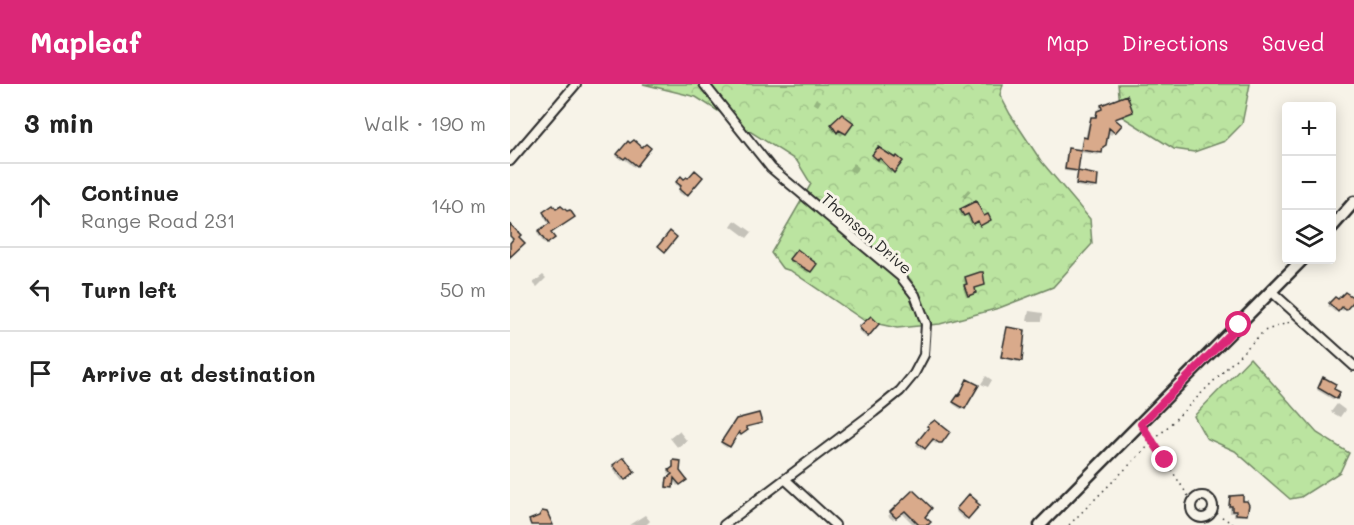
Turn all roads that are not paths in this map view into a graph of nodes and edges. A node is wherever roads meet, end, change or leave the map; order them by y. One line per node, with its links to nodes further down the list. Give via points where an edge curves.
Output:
1 (576, 84): 3 (street)
2 (704, 84): 9 (street, Thomson Drive, via 771,168 901,277 915,296 926,324 924,355 900,391)
3 (510, 161)
4 (1354, 202): 5 (street)
5 (1336, 222)
6 (1298, 264): 7 (street)
7 (1272, 292): 8 (street); 13 (street)
8 (1354, 366)
9 (786, 480): 11 (street, Thomson Drive); 12 (street)
10 (1197, 517): 10 (street, via 1204,518 1212,510 1212,503 1205,496 1192,502 1192,512); 14 (street)
11 (724, 525)
12 (835, 525)
13 (1040, 525)
14 (1189, 525)

